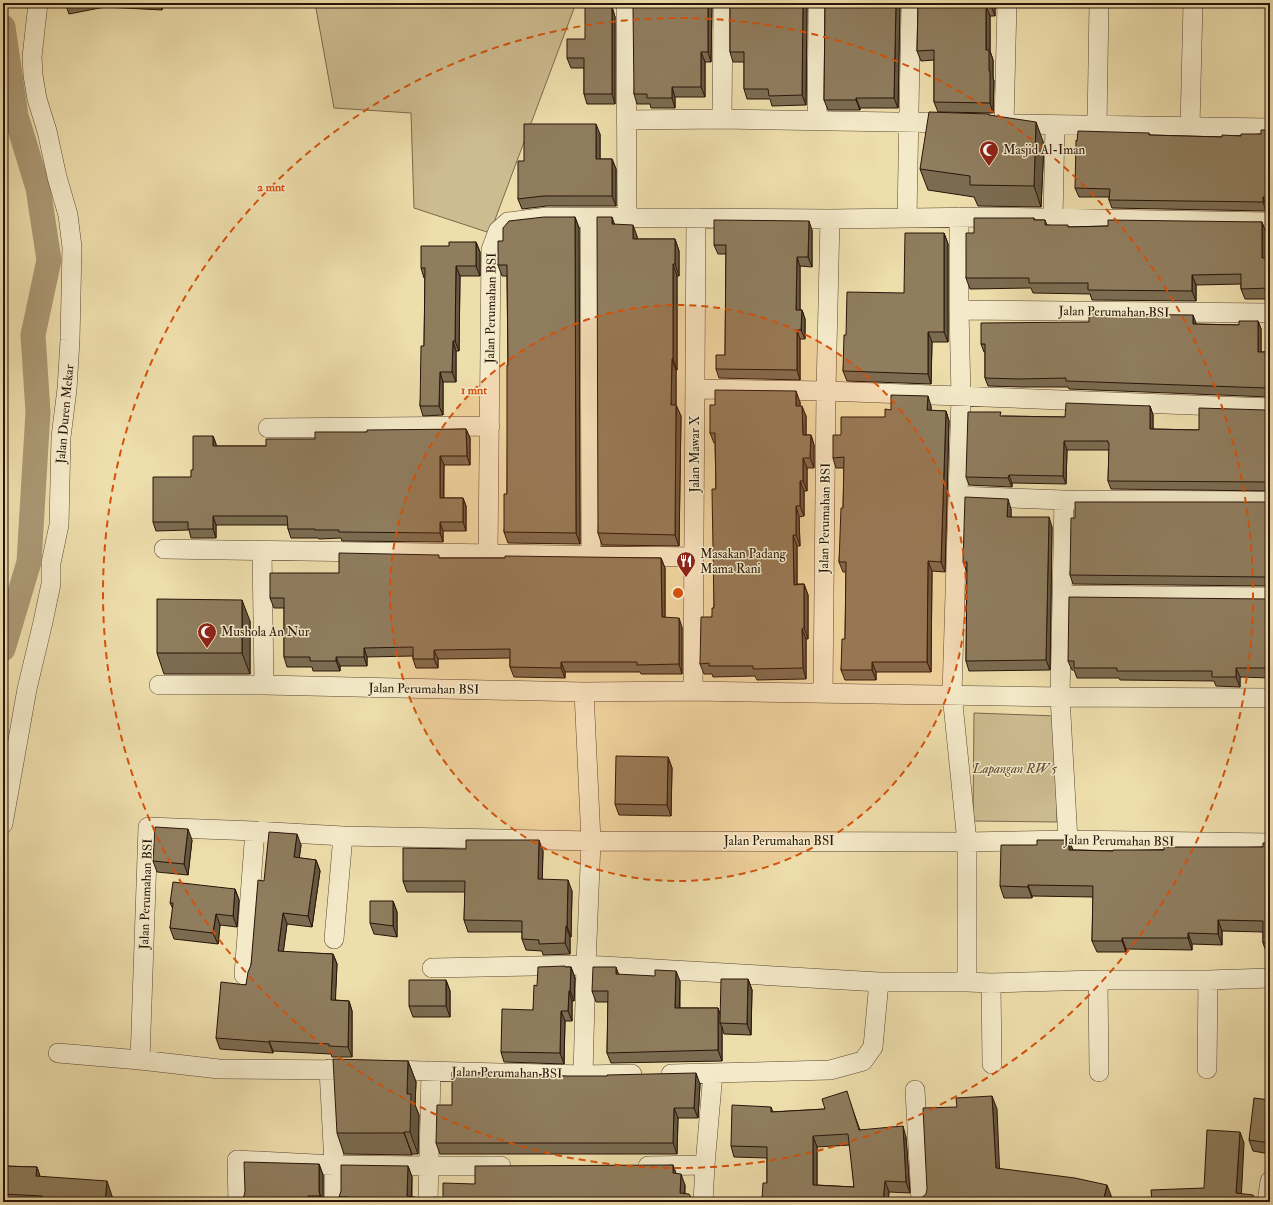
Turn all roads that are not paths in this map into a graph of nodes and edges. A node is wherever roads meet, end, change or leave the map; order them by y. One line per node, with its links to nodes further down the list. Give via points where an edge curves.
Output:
1 (38, 3): 52 (street, Jalan Duren Mekar, via 32,57 33,75 37,100 68,215 72,247 71,326 62,437 59,525 43,622 27,690)
2 (626, 3): 10 (street)
3 (723, 3): 9 (street)
4 (818, 3): 11 (street)
5 (911, 3): 12 (street)
6 (1007, 3): 13 (street)
7 (1099, 3): 15 (street)
8 (1192, 3): 16 (street)
9 (722, 119): 10 (street); 11 (street)
10 (626, 120): 18 (street)
11 (817, 120): 12 (street)
12 (909, 122): 13 (street); 22 (street)
13 (988, 124): 14 (street)
14 (1056, 126): 15 (street); 23 (street)
15 (1097, 126): 16 (street)
16 (1190, 126): 17 (street)
17 (1270, 128)
18 (627, 217): 20 (street, Jalan Perumahan BSI); 21 (street, Jalan Perumahan BSI)
19 (959, 217): 22 (street, Jalan Perumahan BSI); 23 (street, Jalan Perumahan BSI); 26 (street)
20 (590, 218): 32 (street, Jalan Perumahan BSI, via 547,218 508,222 498,232 491,250); 40 (street)
21 (696, 218): 24 (street, Jalan Perumahan BSI); 28 (street, Jalan Mawar X)
22 (907, 218): 24 (street, Jalan Perumahan BSI)
23 (1053, 218): 25 (street, Jalan Perumahan BSI)
24 (830, 219): 29 (street, Jalan Perumahan BSI)
25 (1270, 222)
26 (959, 310): 27 (street, Jalan Perumahan BSI); 30 (street)
27 (1270, 313)
28 (695, 389): 29 (street); 41 (street, Jalan Mawar X)
29 (826, 391): 30 (street); 48 (street, Jalan Perumahan BSI)
30 (961, 396): 31 (street); 34 (street)
31 (1270, 408)
32 (490, 426): 33 (street); 39 (street, Jalan Perumahan BSI)
33 (268, 428)
34 (958, 496): 35 (street); 49 (street)
35 (1064, 500): 36 (street); 42 (street)
36 (1270, 501)
37 (164, 549): 38 (street)
38 (262, 551): 39 (street); 45 (street)
39 (488, 554): 40 (street)
40 (591, 555): 41 (street)
41 (694, 556): 46 (street, Jalan Mawar X)
42 (1062, 595): 43 (street); 50 (street)
43 (1270, 597)
44 (159, 685): 45 (street, Jalan Perumahan BSI)
45 (264, 685): 47 (street, Jalan Perumahan BSI)
46 (693, 691): 47 (street, Jalan Perumahan BSI); 48 (street, Jalan Perumahan BSI)
47 (584, 692): 56 (street)
48 (823, 692): 49 (street, Jalan Perumahan BSI)
49 (952, 694): 50 (street, Jalan Perumahan BSI); 57 (street)
50 (1060, 696): 51 (street, Jalan Perumahan BSI); 55 (street)
51 (1270, 698)
52 (4, 818)
53 (255, 831): 54 (street, Jalan Perumahan BSI); 62 (street); 70 (street, Jalan Perumahan BSI, via 148,827)
54 (343, 836): 56 (street, Jalan Perumahan BSI); 59 (street)
55 (1068, 840): 57 (street, Jalan Perumahan BSI); 58 (street, Jalan Perumahan BSI)
56 (591, 841): 57 (street, Jalan Perumahan BSI); 60 (street)
57 (967, 842): 67 (street)
58 (1270, 843)
59 (334, 939)
60 (586, 965): 61 (street); 66 (street); 77 (street)
61 (432, 968)
62 (244, 975)
63 (1270, 978): 65 (street)
64 (1098, 980): 65 (street); 68 (street); 75 (street)
65 (1208, 980): 73 (street)
66 (879, 982): 67 (street); 76 (street, Jalan Perumahan BSI, via 873,1047 863,1062 830,1070)
67 (967, 982): 68 (street)
68 (991, 983): 71 (street)
69 (58, 1053): 70 (street, Jalan Perumahan BSI)
70 (140, 1060): 72 (street, Jalan Perumahan BSI, via 219,1069)
71 (992, 1064)
72 (329, 1069): 74 (street, Jalan Perumahan BSI); 79 (street)
73 (1207, 1069)
74 (431, 1071): 77 (street, Jalan Perumahan BSI); 81 (street)
75 (1099, 1072)
76 (713, 1073): 77 (street, Jalan Perumahan BSI); 80 (street)
77 (583, 1075)
78 (915, 1090): 89 (street)
79 (334, 1165): 81 (street); 85 (street, via 237,1160); 86 (street)
80 (705, 1165): 83 (street); 88 (street)
81 (429, 1166): 82 (street); 87 (street)
82 (519, 1166)
83 (629, 1166)
84 (1270, 1181): 90 (street)
85 (238, 1202)
86 (334, 1202)
87 (428, 1202)
88 (703, 1202)
89 (920, 1202)
90 (1267, 1202)

